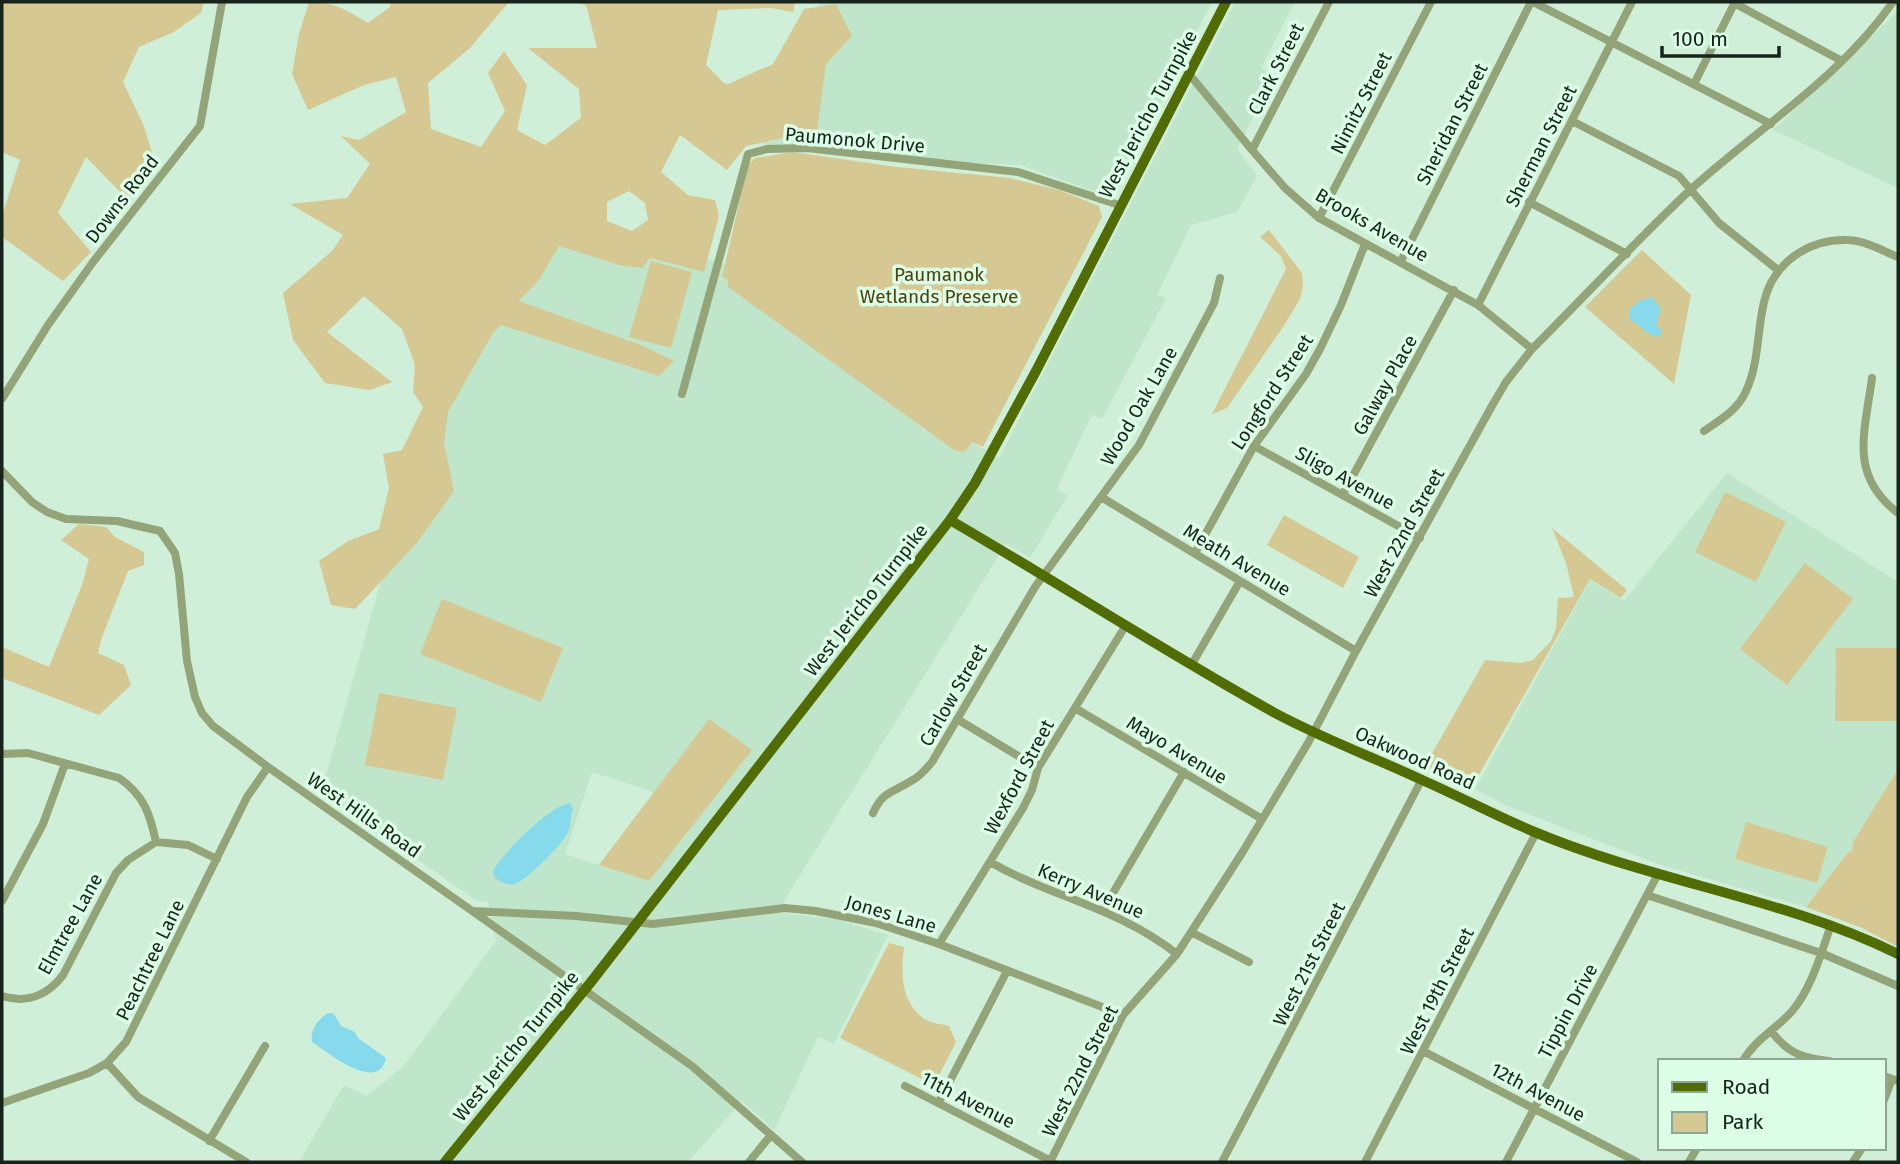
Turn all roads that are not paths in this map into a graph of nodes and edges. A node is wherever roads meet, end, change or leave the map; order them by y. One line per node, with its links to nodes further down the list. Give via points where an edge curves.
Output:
1 (222, 2): 31 (street, Downs Road, via 200,126 93,262)
2 (1226, 2): 11 (main road, West Jericho Turnpike)
3 (1329, 2): 15 (street, Clark Street)
4 (1431, 2): 19 (street, Nimitz Street)
5 (1532, 2): 9 (street); 23 (street, Sheridan Street)
6 (1632, 2): 9 (street, Sherman Street)
7 (1734, 2): 10 (street); 12 (street)
8 (1893, 2): 10 (street, West 22nd Street)
9 (1612, 42): 12 (street); 13 (street, Sherman Street)
10 (1842, 61): 14 (street, West 22nd Street)
11 (1189, 74): 15 (street, Brooks Avenue); 18 (main road, West Jericho Turnpike)
12 (1694, 84): 14 (street)
13 (1572, 121): 16 (street, via 1679,176); 17 (street, Sherman Street)
14 (1771, 124): 16 (street, West 22nd Street)
15 (1252, 150): 19 (street, Brooks Avenue)
16 (1690, 190): 21 (street, West 22nd Street); 24 (street, via 1718,223)
17 (1529, 202): 21 (street); 27 (street, Sherman Street)
18 (1119, 205): 30 (street, Paumonok Drive, via 1018,172 807,148 748,154); 38 (main road, West Jericho Turnpike, via 1036,371)
19 (1319, 218): 20 (street, Brooks Avenue)
20 (1365, 244): 23 (street, Brooks Avenue); 33 (street, Longford Street, via 1320,349)
21 (1627, 254): 28 (street, West 22nd Street)
22 (1898, 257): 24 (street, via 1849,239 1801,252)
23 (1401, 261): 26 (street, Brooks Avenue)
24 (1778, 270): 32 (street, via 1768,287 1745,394 1735,408)
25 (1220, 278): 36 (street, Wood Oak Lane, via 1214,303 1157,414)
26 (1454, 290): 27 (street, Brooks Avenue); 35 (street, Galway Place)
27 (1478, 305): 28 (street, Brooks Avenue)
28 (1532, 349): 39 (street, West 22nd Street, via 1506,382)
29 (1872, 378): 37 (street, via 1864,466 1874,489)
30 (682, 394)
31 (2, 399)
32 (1704, 431)
33 (1254, 446): 35 (street, Sligo Avenue); 40 (street, Longford Street)
34 (2, 471): 51 (street, West Hills Road, via 47,512 66,519 117,521 160,531 175,554 187,661 202,713)
35 (1343, 495): 39 (street, Sligo Avenue)
36 (1101, 496): 40 (street, Meath Avenue); 41 (street, Wood Oak Lane)
37 (1898, 513)
38 (950, 520): 41 (main road, Oakwood Road); 66 (main road, West Jericho Turnpike)
39 (1420, 538): 44 (street, West 22nd Street)
40 (1195, 553): 42 (street, Meath Avenue)
41 (1044, 576): 43 (main road, Oakwood Road); 47 (street, Carlow Street)
42 (1240, 581): 44 (street, Meath Avenue); 45 (street)
43 (1126, 625): 45 (main road, Oakwood Road); 46 (street, Wexford Street)
44 (1356, 651): 48 (street, West 22nd Street)
45 (1192, 664): 48 (main road, Oakwood Road)
46 (1075, 708): 52 (street, Wexford Street); 53 (street, Mayo Avenue)
47 (957, 719): 52 (street); 55 (street, Carlow Street, via 932,762 879,800)
48 (1314, 732): 54 (main road, Oakwood Road); 56 (street, West 22nd Street)
49 (2, 754): 50 (street, via 28,753)
50 (65, 764): 58 (street, via 102,772 131,786 149,811); 63 (street, via 43,824)
51 (268, 767): 59 (street, Peachtree Lane, via 247,797); 65 (street, West Hills Road)
52 (1038, 768): 60 (street, Wexford Street, via 1023,808)
53 (1184, 772): 56 (street, Mayo Avenue); 64 (street)
54 (1422, 779): 57 (main road, Oakwood Road); 97 (street, West 21st Street)
55 (873, 814)
56 (1262, 819): 68 (street, West 22nd Street)
57 (1536, 833): 61 (main road, Oakwood Road); 81 (street, West 19th Street)
58 (156, 842): 59 (street, via 188,845); 77 (street, Elmtree Lane, via 116,873 53,988 26,999)
59 (216, 859): 84 (street, Peachtree Lane, via 131,1034)
60 (990, 862): 64 (street, Kerry Avenue); 69 (street, Wexford Street)
61 (1658, 874): 62 (street, Tippin Drive); 67 (main road, Oakwood Road)
62 (1647, 895): 70 (street); 88 (street, Tippin Drive)
63 (2, 901)
64 (1103, 910): 71 (street, Kerry Avenue)
65 (473, 911): 66 (street, Jones Lane); 76 (street, West Hills Road)
66 (638, 922): 69 (street, Jones Lane, via 801,909 876,923); 76 (main road, West Jericho Turnpike)
67 (1830, 925): 70 (street); 72 (main road, Oakwood Road)
68 (1191, 932): 71 (street, West 22nd Street); 73 (street)
69 (939, 944): 74 (street, Jones Lane)
70 (1821, 953): 75 (street); 79 (street, via 1795,1008)
71 (1177, 954): 78 (street, West 22nd Street)
72 (1898, 954)
73 (1249, 962)
74 (1007, 971): 78 (street, Jones Lane); 86 (street)
75 (1898, 986)
76 (584, 990): 89 (street, West Hills Road, via 692,1066); 93 (main road, West Jericho Turnpike)
77 (2, 996)
78 (1123, 1015): 96 (street, West 22nd Street)
79 (1771, 1031): 82 (street); 83 (street, via 1789,1049)
80 (265, 1046): 90 (street)
81 (1423, 1051): 88 (street, 12th Avenue); 98 (street, West 19th Street)
82 (1744, 1059)
83 (1818, 1059)
84 (107, 1063): 87 (street, Peachtree Lane); 90 (street, via 138,1097)
85 (905, 1086): 86 (street, 11th Avenue)
86 (939, 1102): 96 (street, 11th Avenue)
87 (2, 1103)
88 (1534, 1108): 99 (street, Tippin Drive); 100 (street, 12th Avenue)
89 (771, 1135): 94 (street); 95 (street, West Hills Road)
90 (209, 1141): 91 (street)
91 (234, 1159): 92 (street)
92 (246, 1162)
93 (445, 1162)
94 (748, 1162)
95 (802, 1162)
96 (1052, 1162)
97 (1222, 1162)
98 (1365, 1162)
99 (1506, 1162)
100 (1637, 1162)

